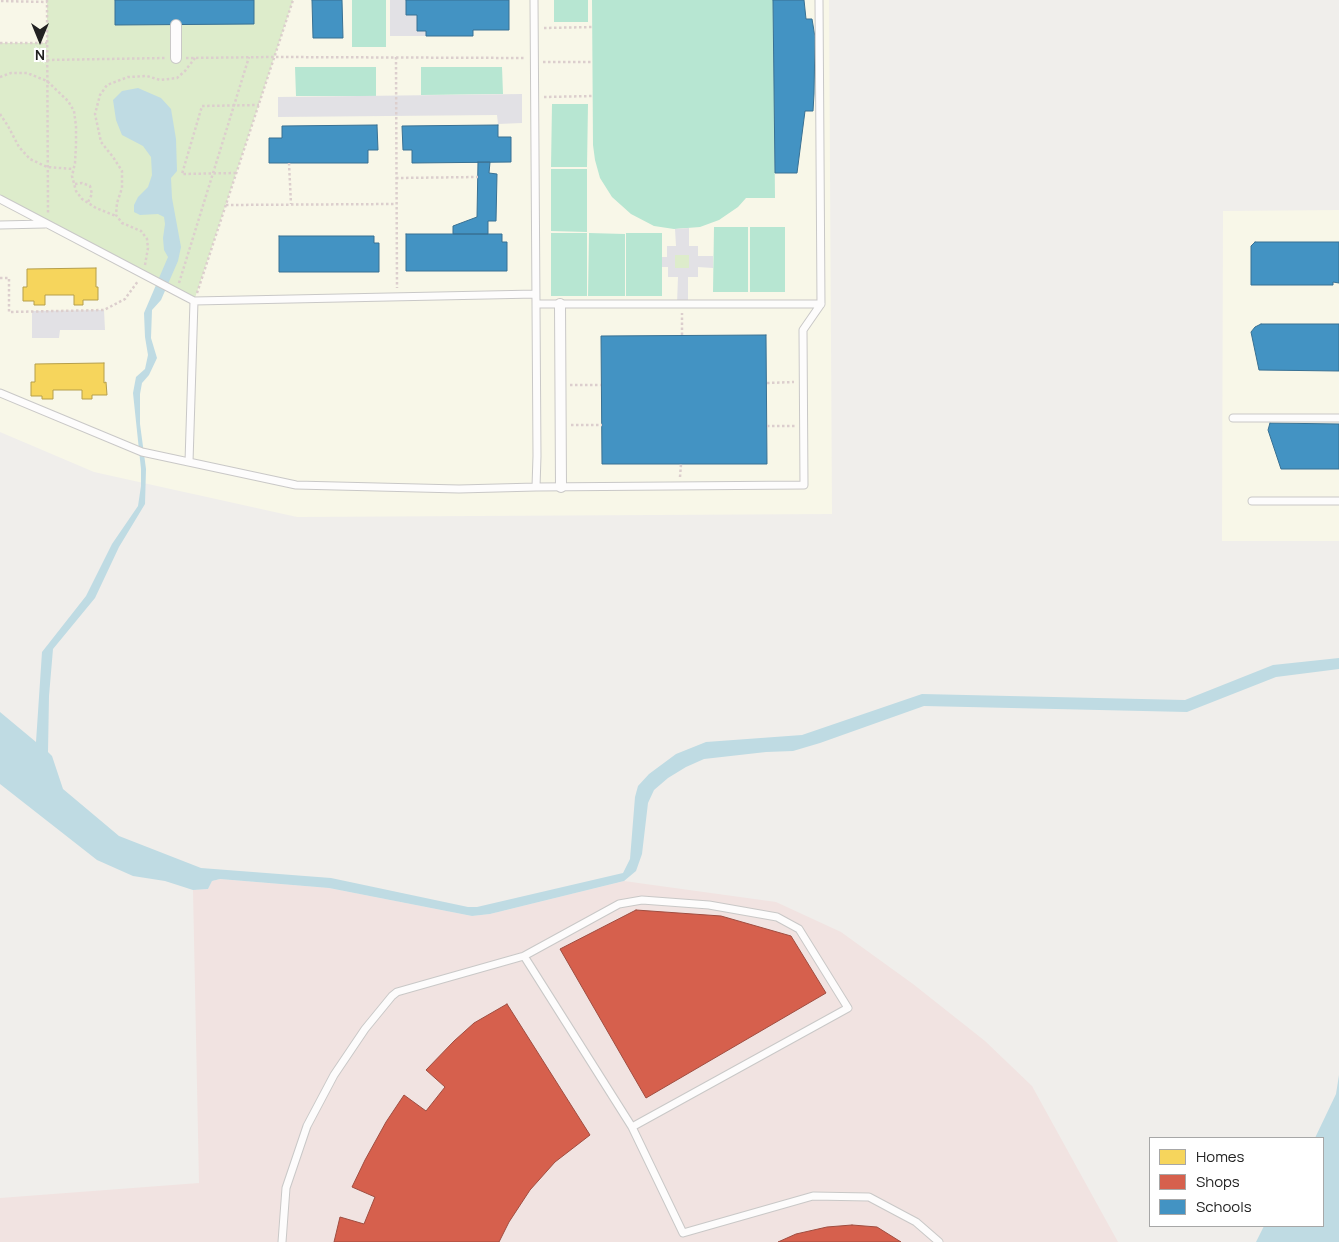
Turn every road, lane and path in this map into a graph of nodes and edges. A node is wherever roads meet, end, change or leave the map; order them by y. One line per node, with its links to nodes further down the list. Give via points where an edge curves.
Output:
1 (293, 0): 11 (path)
2 (534, 0): 8 (lane)
3 (819, 0): 51 (lane)
4 (1, 1): 5 (path)
5 (46, 1): 10 (path)
6 (176, 25): 12 (street)
7 (592, 27): 8 (path)
8 (534, 28): 17 (lane)
9 (0, 43): 10 (path)
10 (47, 43): 16 (path)
11 (274, 57): 14 (path); 15 (path); 24 (path)
12 (176, 58): 13 (path); 16 (path)
13 (195, 58): 14 (path); 39 (path, via 177,78 128,77 107,85 100,95 95,114 101,142 122,171)
14 (249, 58): 23 (path)
15 (396, 58): 17 (path); 32 (path)
16 (47, 60): 20 (path)
17 (534, 60): 18 (path); 22 (lane)
18 (593, 62)
19 (0, 77): 20 (path, via 27,73)
20 (47, 81): 27 (path); 28 (path, via 74,110 76,145)
21 (593, 96): 22 (path)
22 (534, 97): 45 (lane)
23 (234, 105): 24 (path); 29 (path); 29 (path, via 202,106 182,174)
24 (259, 105): 30 (path)
25 (0, 114): 27 (path, via 30,159)
26 (289, 163): 36 (path)
27 (47, 167): 28 (path); 40 (path)
28 (73, 169): 33 (path)
29 (213, 173): 30 (path); 44 (path)
30 (236, 173): 38 (path)
31 (478, 177): 32 (path)
32 (396, 178): 37 (path)
33 (74, 184): 35 (path, via 82,199); 35 (path, via 90,186 92,194)
34 (0, 199): 40 (lane)
35 (88, 202): 39 (path)
36 (291, 204): 37 (path); 38 (path)
37 (396, 204): 46 (path)
38 (226, 205): 47 (path)
39 (117, 217): 42 (path, via 147,239)
40 (48, 224): 41 (lane); 42 (lane)
41 (0, 225)
42 (143, 274): 43 (path, via 125,299 104,310 9,312 9,278); 44 (lane)
43 (0, 278)
44 (176, 292): 47 (lane)
45 (536, 294): 46 (lane); 48 (lane)
46 (397, 297): 47 (lane)
47 (194, 301): 64 (lane)
48 (536, 304): 49 (lane); 67 (lane)
49 (560, 304): 50 (lane); 55 (street)
50 (682, 304): 51 (lane); 52 (path)
51 (821, 304): 54 (lane, via 803,330)
52 (682, 335)
53 (767, 382): 54 (path)
54 (803, 382): 63 (lane)
55 (561, 385): 56 (path); 60 (street)
56 (601, 385)
57 (0, 393): 64 (lane, via 142,452)
58 (1234, 418): 59 (lane)
59 (1339, 418)
60 (561, 426): 61 (path); 68 (street)
61 (602, 426)
62 (767, 426): 63 (path)
63 (804, 426): 66 (lane, via 804,485)
64 (189, 462): 67 (lane, via 296,485 459,489)
65 (681, 464): 66 (path)
66 (680, 486): 68 (lane)
67 (536, 487): 68 (lane)
68 (561, 487)
69 (1252, 501): 70 (lane)
70 (1339, 501)
71 (524, 956): 72 (lane); 72 (lane, via 619,904 642,900 708,905 777,917 799,929 848,1008); 73 (lane, via 392,996 365,1028 334,1075 307,1126 286,1188)
72 (632, 1128): 74 (lane, via 683,1233 814,1196 869,1197 916,1222)
73 (282, 1242)
74 (939, 1242)

